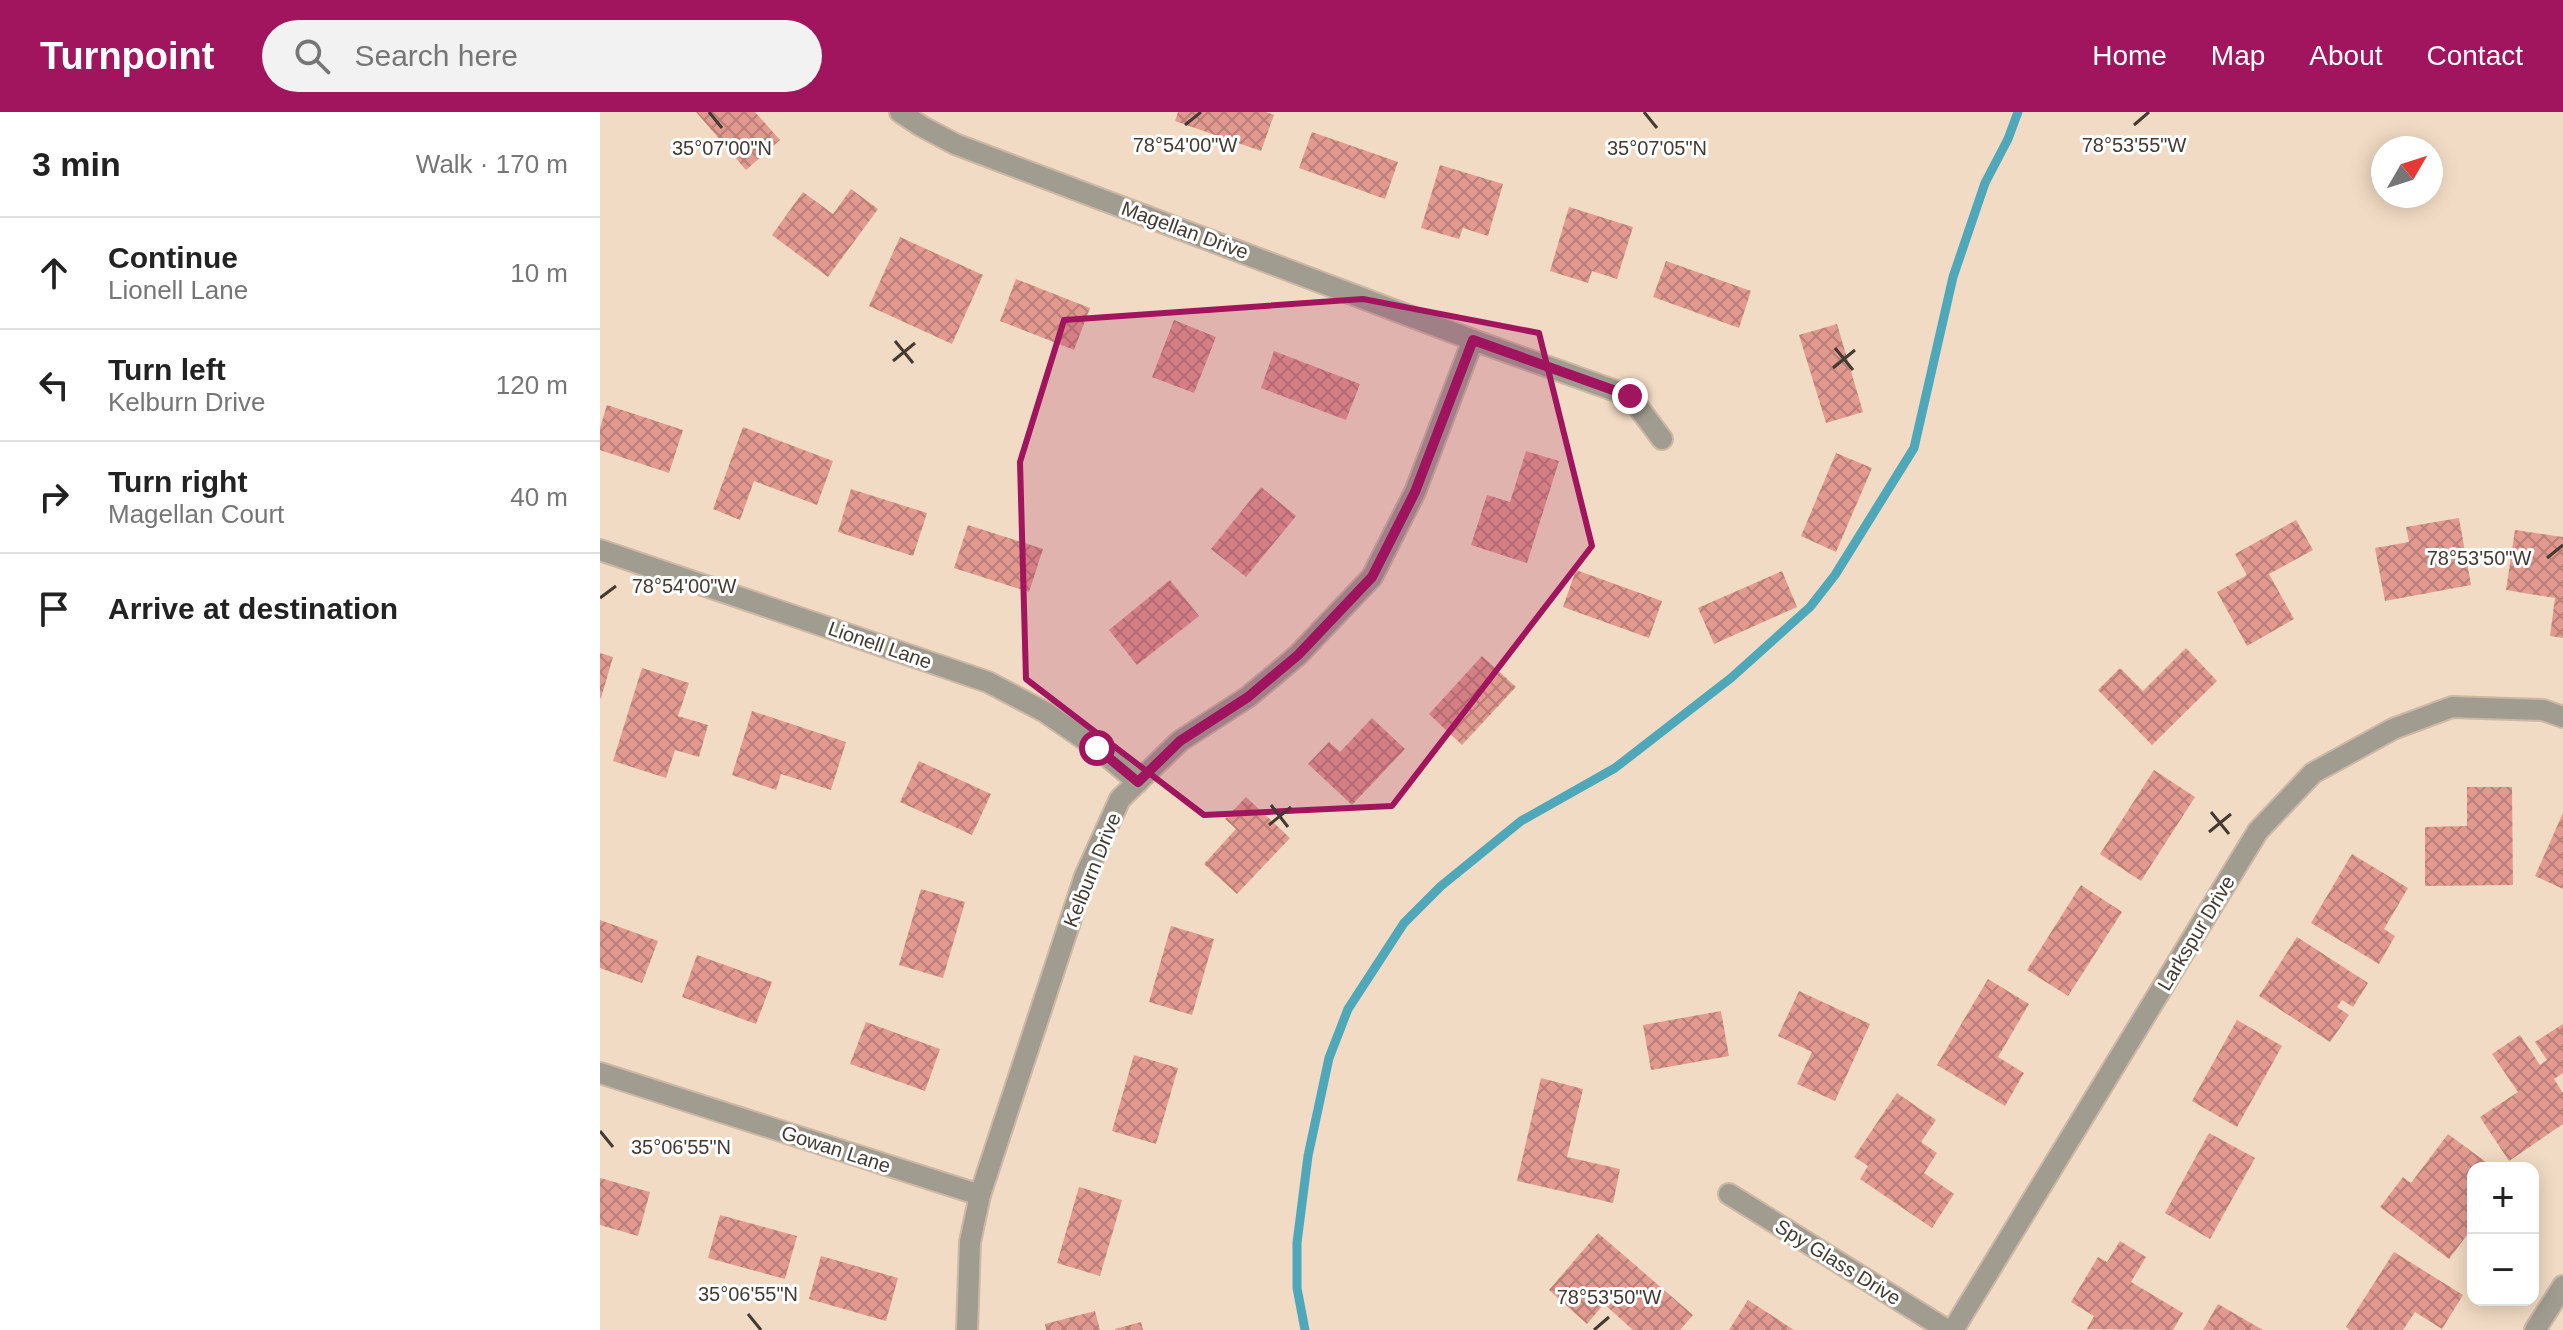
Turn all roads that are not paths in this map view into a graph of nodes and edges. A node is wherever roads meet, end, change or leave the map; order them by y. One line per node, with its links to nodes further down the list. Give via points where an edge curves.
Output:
1 (900, 112): 2 (street, Magellan Drive, via 955,144)
2 (1473, 340): 3 (street, Magellan Drive, via 1630,396); 6 (street, Kelburn Drive, via 1415,492 1372,577 1298,655 1248,697 1180,741)
3 (1662, 439)
4 (600, 550): 6 (street, Lionell Lane, via 988,682 1045,712)
5 (2563, 717): 12 (street, Larkspur Drive, via 2543,710 2452,707 2393,729 2313,773 2258,831)
6 (1138, 782): 9 (street, Kelburn Drive, via 1120,799 1085,876)
7 (600, 1073): 9 (street, Gowan Lane)
8 (1729, 1194): 12 (street, Spy Glass Drive)
9 (980, 1195): 11 (street, Kelburn Drive, via 970,1242)
10 (2563, 1286): 13 (street)
11 (967, 1330)
12 (1950, 1330)
13 (2535, 1330)

